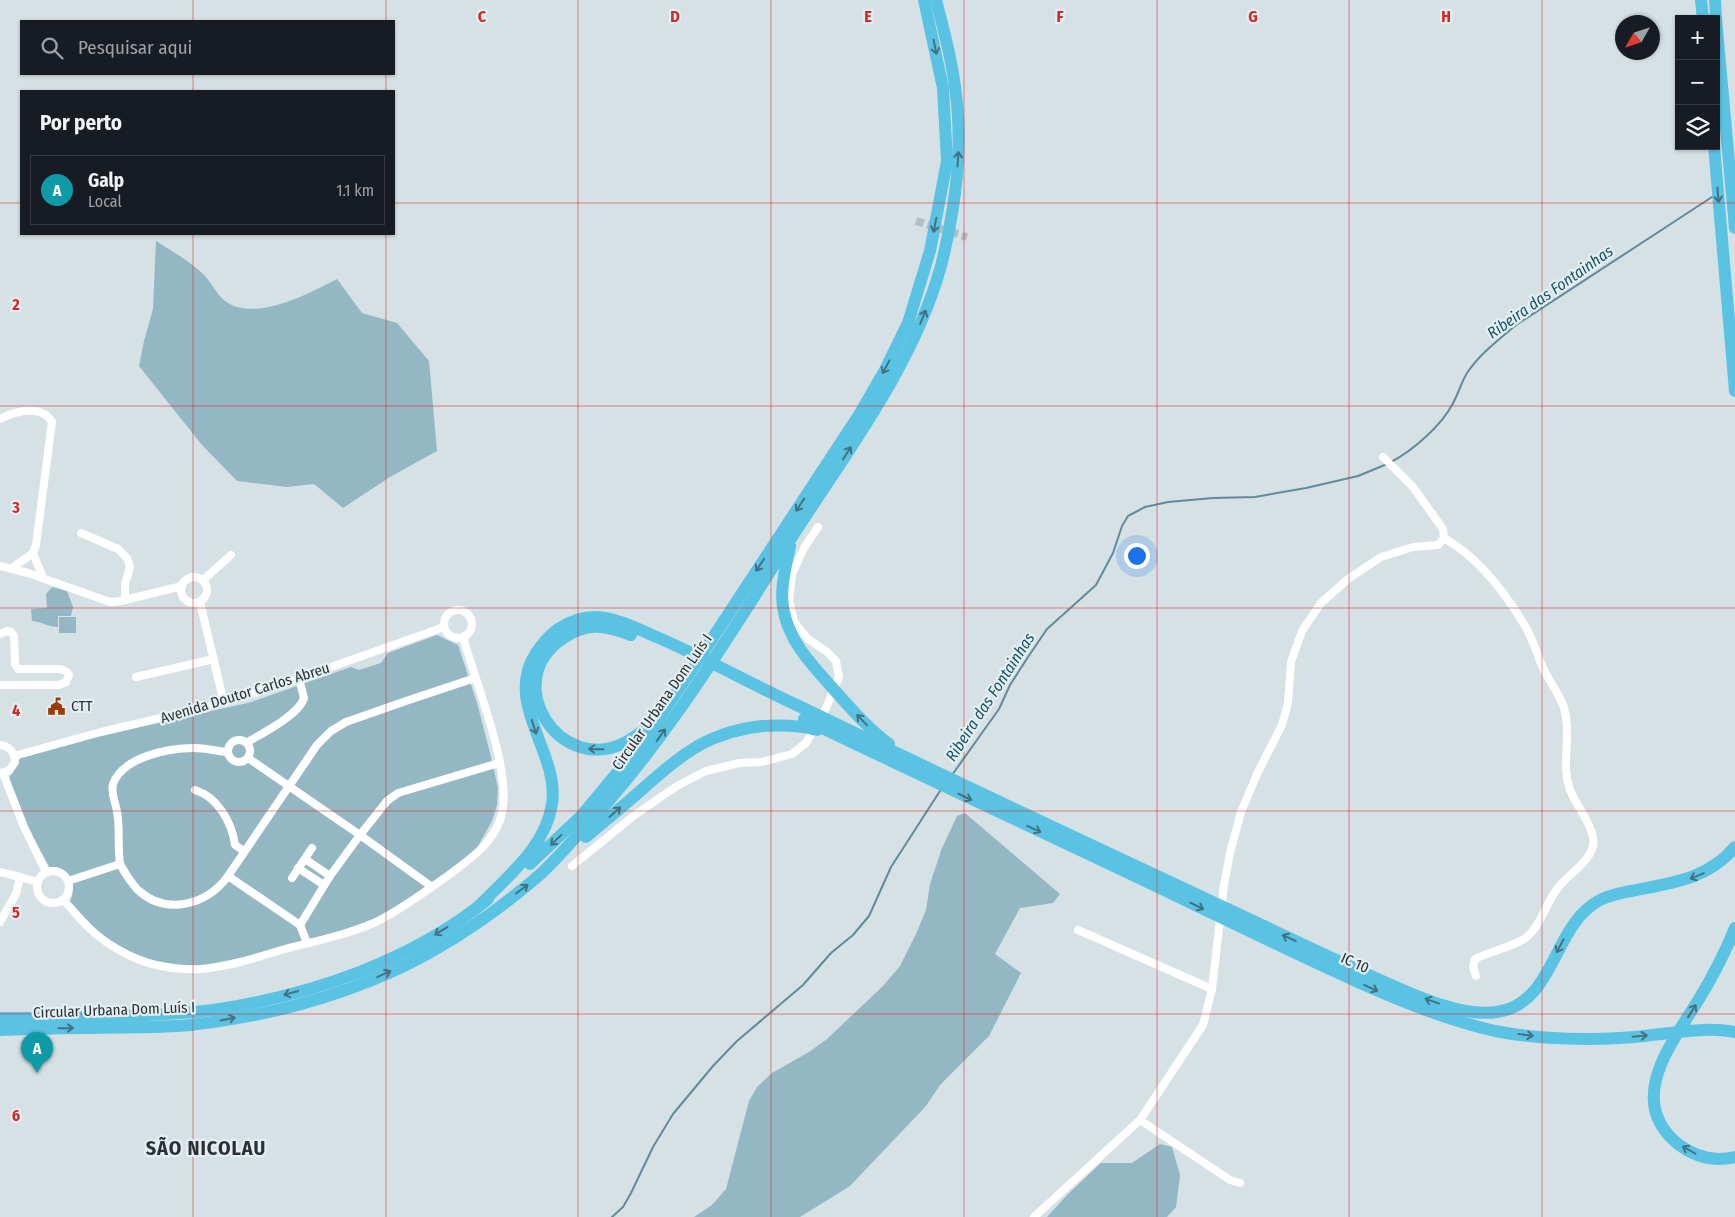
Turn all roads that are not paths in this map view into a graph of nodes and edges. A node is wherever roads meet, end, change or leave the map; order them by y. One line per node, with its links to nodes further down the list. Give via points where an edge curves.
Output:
1 (924, 0): 31 (highway, Circular Urbana Dom Luís I, one-way to 31, via 943,88 947,161 930,251 908,323 859,415)
2 (936, 0): 9 (highway, Circular Urbana Dom Luís I)
3 (943, 0): 9 (highway)
4 (1701, 0): 6 (highway)
5 (1715, 0): 7 (highway)
6 (1703, 15)
7 (1716, 15)
8 (1720, 60): 11 (highway)
9 (955, 83): 17 (highway, Circular Urbana Dom Luís I, one-way to 9, via 895,373 928,304 953,207 959,156)
10 (1714, 150): 12 (highway, one-way to 12)
11 (1735, 228)
12 (1735, 391)
13 (0, 419): 19 (street, via 16,412 31,411 48,417 52,422)
14 (1383, 457): 18 (street, via 1413,487 1443,529)
15 (818, 527): 58 (street, via 792,574 788,600 794,622 808,639 836,661 839,677 806,743 792,754 706,771 677,786 636,814)
16 (81, 533): 26 (street, via 128,558 130,564)
17 (792, 538): 31 (highway, Circular Urbana Dom Luís I); 47 (highway, IC 10, one-way to 17, via 873,731 813,665 795,640 783,605)
18 (1444, 538): 78 (street, via 1475,560 1526,627 1564,707 1568,735 1566,773 1594,838 1586,859 1558,888 1537,926 1525,939 1475,959); 79 (street, via 1438,545 1413,546 1368,565 1321,603 1302,631 1291,662 1288,703 1282,725 1241,812 1230,853)
19 (33, 553): 22 (street); 23 (street)
20 (231, 555): 24 (street)
21 (0, 566): 22 (street)
22 (12, 568): 23 (street)
23 (44, 578): 26 (street, via 108,601)
24 (202, 580): 25 (street, via 191,578); 27 (street, via 207,592)
25 (182, 586): 26 (street); 27 (street, via 182,595 188,601)
26 (124, 600)
27 (200, 602): 32 (street)
28 (444, 627): 30 (street, via 454,638); 30 (street, via 448,613 464,611 472,622 469,633); 36 (street, Avenida Doutor Carlos Abreu)
29 (0, 634): 37 (street, via 7,631 14,636 18,669 61,669 68,673 64,684 59,685)
30 (463, 637): 35 (street)
31 (709, 654): 33 (highway, Circular Urbana Dom Luís I)
32 (214, 659): 34 (street); 39 (street)
33 (696, 674): 40 (highway, Circular Urbana Dom Luís I); 65 (highway, Circular Urbana Dom Luís I, one-way to 33, via 628,779 664,731)
34 (136, 677)
35 (475, 678): 48 (street); 50 (street, via 334,728 317,745)
36 (298, 679): 39 (street, Avenida Doutor Carlos Abreu); 42 (street, via 304,698 301,705)
37 (0, 685)
38 (772, 698): 40 (highway, IC 10, one-way to 38, via 649,726 626,743 604,749 584,748 560,736 542,715 536,698 537,673 544,657 556,643 574,631 594,626 642,639); 41 (highway, IC 10); 47 (highway, IC 10); 72 (highway, IC 10, one-way to 72, via 671,644 621,622 602,617 582,618 560,627 534,655 526,679 526,703 552,778 552,804 545,829 536,845)
39 (224, 703): 45 (street, Avenida Doutor Carlos Abreu)
40 (665, 708): 72 (highway, Circular Urbana Dom Luís I, one-way to 72, via 618,773 582,815)
41 (842, 737): 65 (highway, IC 10, one-way to 41, via 689,750 728,733 781,725); 82 (highway, IC 10 / IC 10, one-way to 82, via 1415,1008 1497,1031 1556,1038)
42 (246, 743): 44 (street, via 234,742); 46 (street, via 250,750)
43 (0, 745): 45 (street, via 8,747)
44 (228, 752): 46 (street, via 238,762); 57 (street, via 195,748 172,750 151,755 123,769 112,792 118,817)
45 (14, 756): 49 (street, via 12,767)
46 (248, 758): 50 (street)
47 (913, 761): 53 (highway, IC 10, one-way to 47, via 1708,871 1687,880 1611,895 1595,902 1574,923 1534,992 1522,1004 1508,1010 1480,1013 1447,1007 1333,959)
48 (499, 763): 52 (street, via 398,792 386,801); 70 (street, via 505,799 497,827 479,852)
49 (2, 773): 61 (street)
50 (290, 786): 52 (street); 55 (street)
51 (195, 790): 55 (street, via 219,808 230,826 235,846)
52 (360, 835): 63 (street); 70 (street)
53 (1735, 847)
54 (312, 848): 56 (street)
55 (244, 851): 62 (street)
56 (305, 859): 59 (street); 63 (street)
57 (120, 864): 62 (street, via 143,894 162,903 177,905 209,895); 67 (street)
58 (572, 866)
59 (298, 868): 66 (street); 69 (street)
60 (0, 872): 64 (street)
61 (46, 872): 67 (street, via 58,872); 68 (street)
62 (228, 876): 74 (street)
63 (330, 876): 69 (street)
64 (20, 877): 68 (street); 73 (street, via 16,894)
65 (537, 877): 81 (highway, Circular Urbana Dom Luís I, one-way to 65, via 188,1025 251,1015 317,998 374,979 422,956 476,924)
66 (292, 878)
67 (68, 881): 71 (street, via 69,892)
68 (38, 882): 71 (street, via 37,889 45,901 52,904)
69 (324, 885): 74 (street)
70 (432, 887): 77 (street, via 376,922)
71 (64, 900): 77 (street, via 89,928 108,943 154,964 189,969 211,968)
72 (482, 904): 80 (highway, Circular Urbana Dom Luís I, one-way to 80, via 395,955 315,987 281,996 219,1009 154,1015)
73 (0, 922)
74 (300, 925): 77 (street)
75 (1735, 928): 84 (highway, one-way to 75, via 1724,1160 1704,1158 1687,1151 1660,1121 1654,1096 1654,1084 1662,1062 1721,961)
76 (1078, 930): 79 (street)
77 (307, 943)
78 (1476, 976)
79 (1212, 989): 83 (street, via 1203,1025)
80 (0, 1018)
81 (0, 1030)
82 (1735, 1032)
83 (1140, 1120): 85 (street, via 1230,1180); 86 (street)
84 (1735, 1157)
85 (1240, 1182)
86 (1034, 1217)

